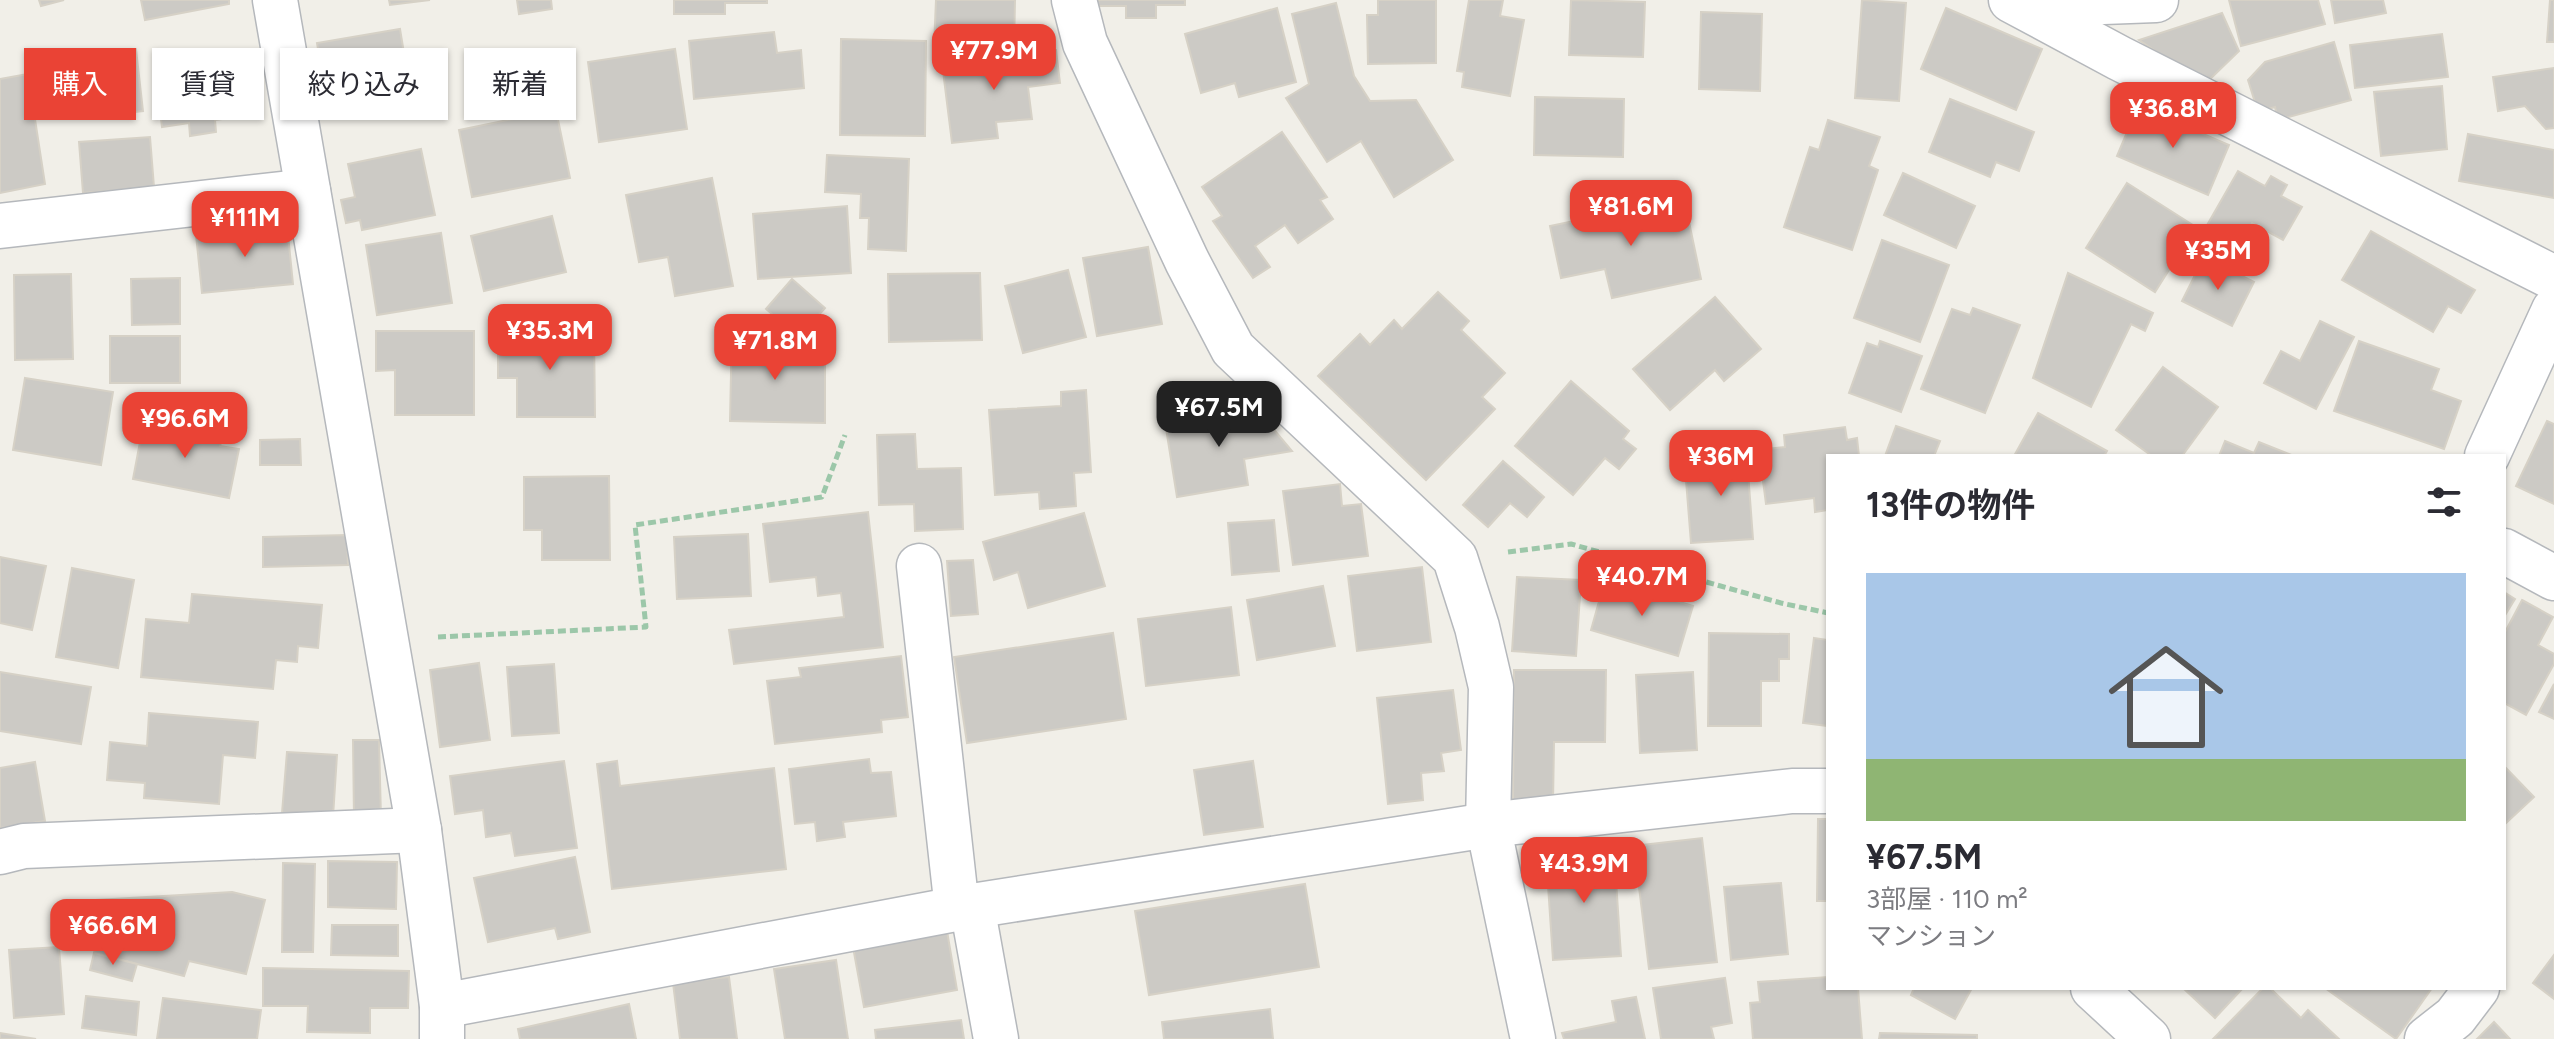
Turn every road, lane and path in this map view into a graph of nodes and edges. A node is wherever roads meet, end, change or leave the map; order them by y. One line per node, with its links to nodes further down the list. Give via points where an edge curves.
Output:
1 (275, 0): 5 (street)
2 (1074, 0): 12 (street, via 1085,43 1233,349)
3 (2156, 0): 4 (street)
4 (2017, 3): 7 (street)
5 (308, 191): 6 (street); 16 (street)
6 (0, 226)
7 (2554, 278)
8 (2554, 310): 10 (street)
9 (845, 435): 16 (path, via 822,497 635,525 646,627)
10 (2488, 454)
11 (2506, 552): 14 (street)
12 (1455, 558): 15 (path, via 1571,544); 18 (street, via 1491,687)
13 (919, 566): 21 (street)
14 (2554, 578)
15 (1826, 613)
16 (385, 639): 19 (street)
17 (1826, 791): 18 (street)
18 (1488, 825): 21 (street); 26 (street)
19 (419, 830): 20 (street, via 24,846); 24 (street)
20 (0, 852)
21 (964, 908): 24 (street); 25 (street)
22 (2095, 990): 27 (street)
23 (2475, 990): 28 (street, via 2455,1017)
24 (442, 1023)
25 (996, 1039)
26 (1533, 1039)
27 (2148, 1039)
28 (2427, 1039)

